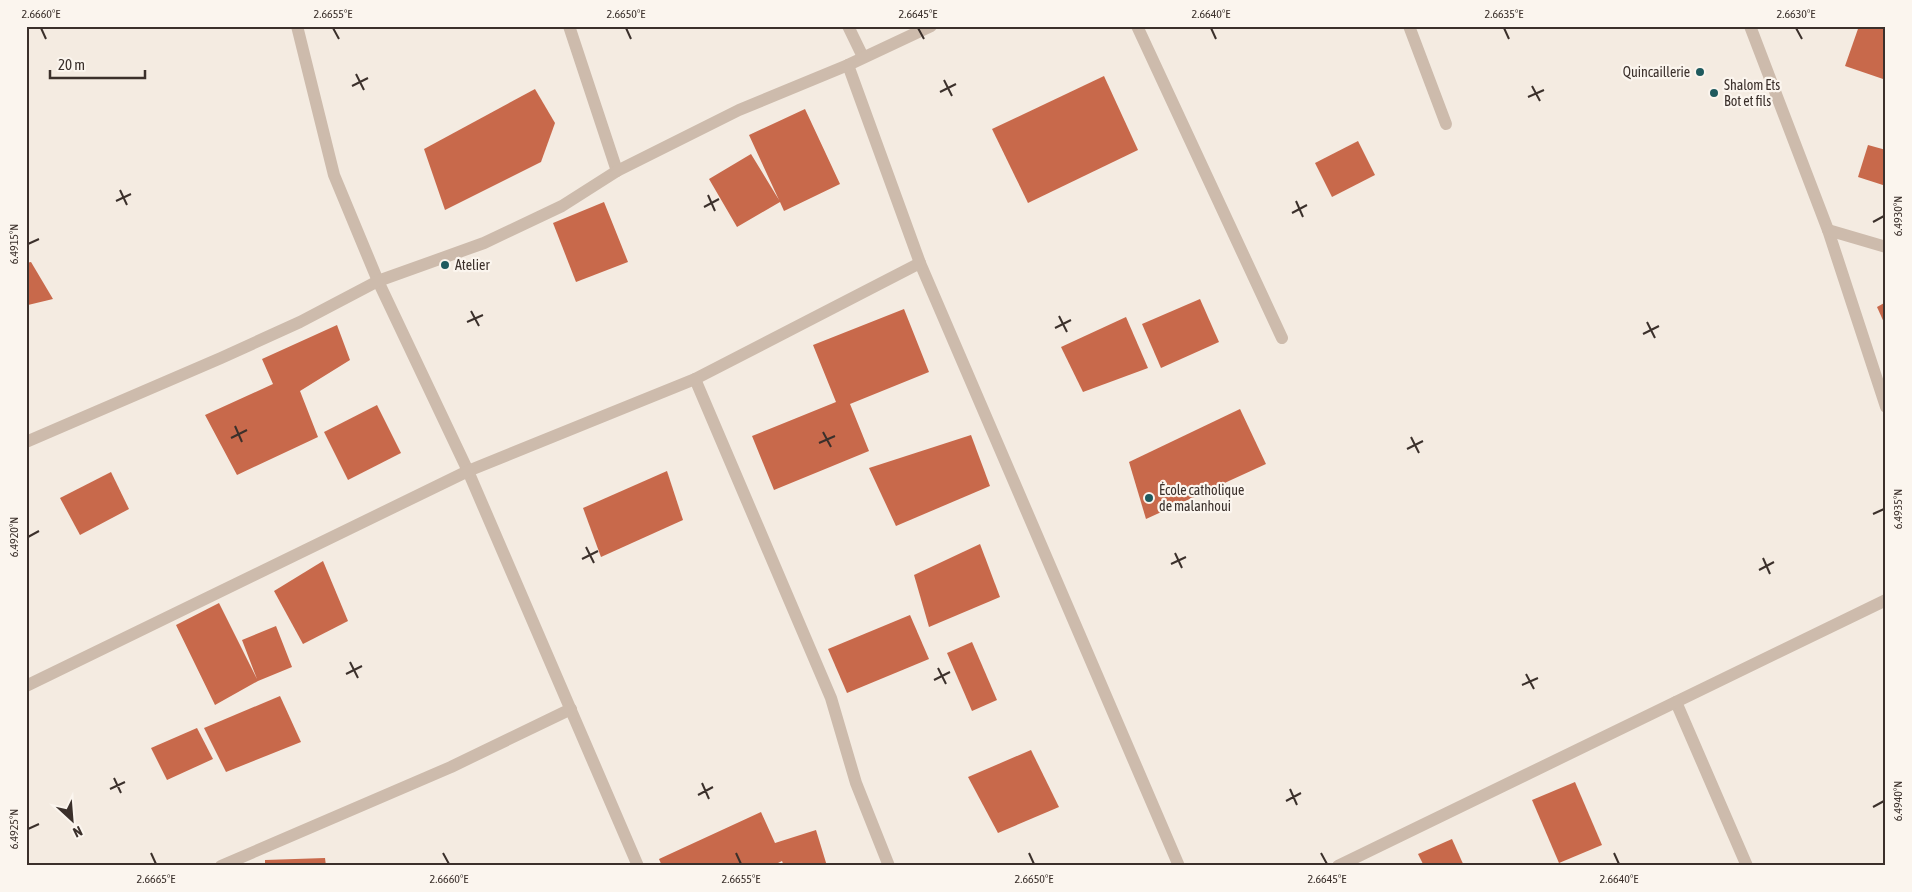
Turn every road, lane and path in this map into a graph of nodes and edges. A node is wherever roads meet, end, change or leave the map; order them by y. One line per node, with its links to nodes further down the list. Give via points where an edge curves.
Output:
1 (297, 26): 15 (street, via 334,175)
2 (569, 26): 11 (street)
3 (848, 26): 8 (street)
4 (931, 26): 8 (street)
5 (1137, 26): 16 (street)
6 (1409, 26): 10 (street)
7 (1750, 26): 12 (street)
8 (863, 57): 9 (street)
9 (848, 65): 11 (street, via 739,110); 14 (street)
10 (1446, 124)
11 (617, 171): 15 (street, via 562,206 484,243)
12 (1828, 230): 13 (street); 18 (street)
13 (1886, 247)
14 (920, 263): 17 (street); 28 (street)
15 (378, 282): 19 (street, via 239,350); 20 (street)
16 (1282, 338)
17 (695, 379): 20 (street); 27 (street, via 831,698 856,783)
18 (1886, 407)
19 (26, 442)
20 (468, 471): 22 (street); 24 (street)
21 (1886, 600): 23 (street)
22 (26, 686)
23 (1676, 702): 29 (street); 30 (street)
24 (571, 709): 25 (street, via 451,768); 26 (street)
25 (220, 866)
26 (638, 866)
27 (889, 866)
28 (1179, 866)
29 (1338, 866)
30 (1747, 866)

